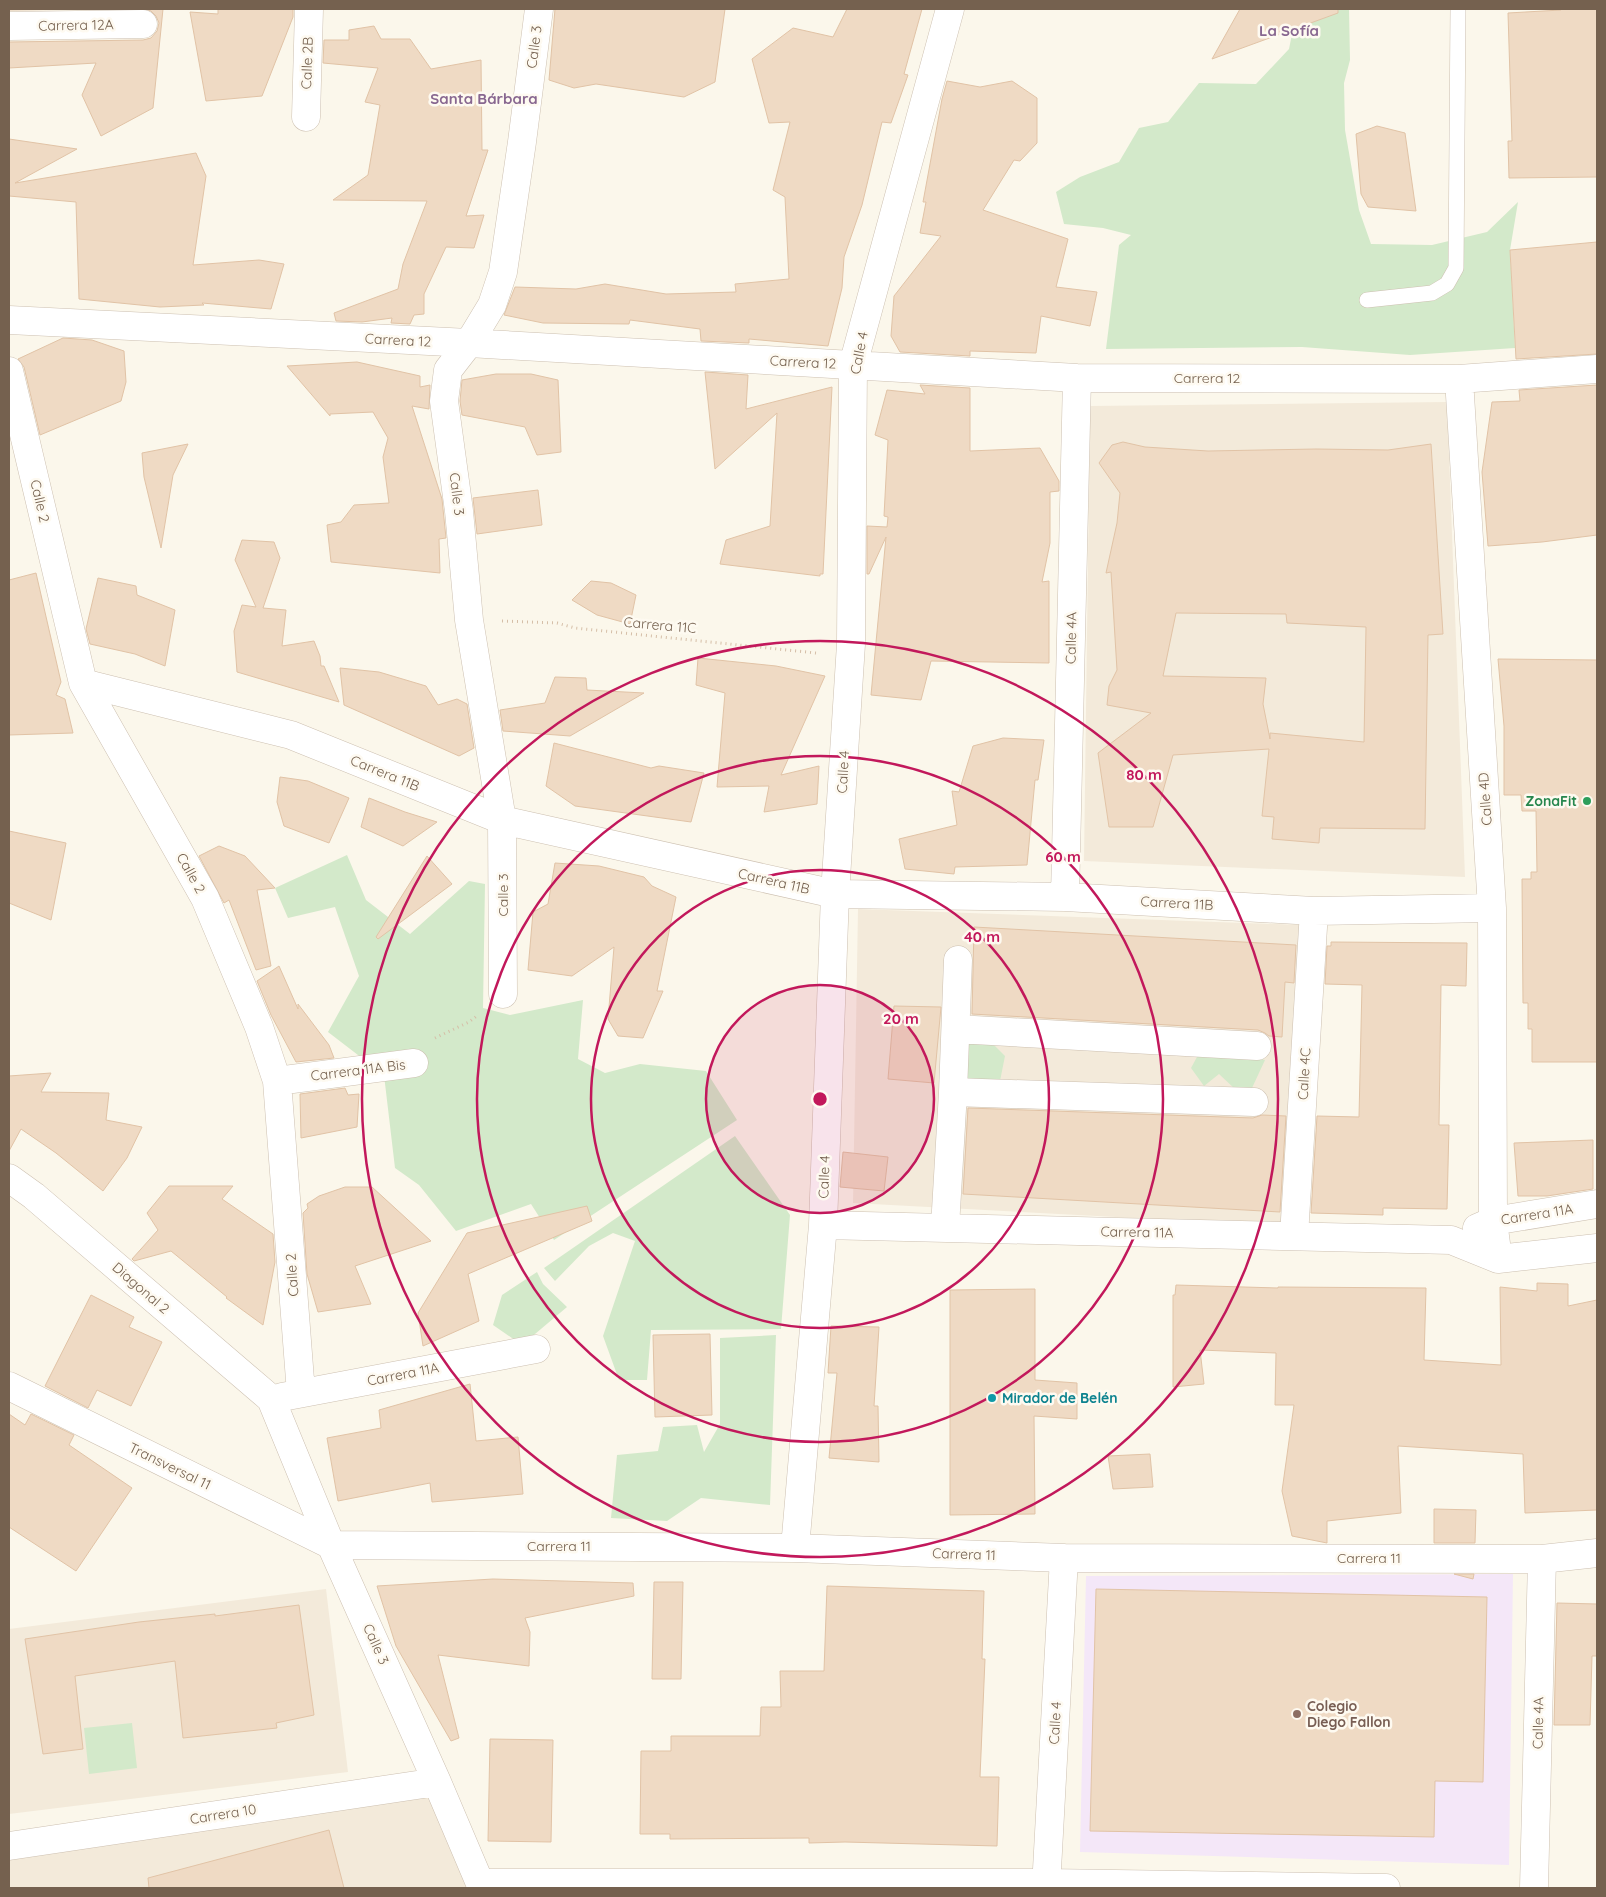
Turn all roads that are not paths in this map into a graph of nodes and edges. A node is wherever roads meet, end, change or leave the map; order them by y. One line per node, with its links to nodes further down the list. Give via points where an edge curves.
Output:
1 (309, 9): 7 (street, Calle 2B)
2 (539, 9): 10 (street, Calle 3, via 502,272 492,305)
3 (950, 9): 11 (street, Calle 4)
4 (1458, 9): 8 (lane, via 1456,268 1447,284 1432,293)
5 (143, 24): 6 (street, Carrera 12A)
6 (9, 26)
7 (306, 117)
8 (1367, 300)
9 (9, 320): 10 (street, Carrera 12)
10 (469, 343): 11 (street, Carrera 12); 17 (street, Calle 3, via 448,370 444,401 469,620)
11 (853, 365): 14 (street, Carrera 12); 18 (street, Calle 4, via 850,657)
12 (1597, 369): 15 (street, Carrera 12)
13 (9, 371): 16 (street, Calle 2)
14 (1077, 378): 15 (street, Carrera 12); 19 (street, Calle 4A)
15 (1459, 378): 20 (street, Calle 4D)
16 (83, 683): 17 (street, Carrera 11B, via 291,735); 27 (street, Calle 2, via 205,898 259,1027)
17 (502, 820): 18 (street, Carrera 11B); 23 (street, Calle 3)
18 (835, 894): 19 (street, Carrera 11B); 33 (street, Calle 4)
19 (1065, 897): 21 (street, Carrera 11B)
20 (1492, 908): 21 (street, Carrera 11B); 32 (street, Calle 4D)
21 (1314, 911): 35 (street, Calle 4C)
22 (958, 960): 24 (street)
23 (503, 994)
24 (956, 1029): 25 (street); 28 (street)
25 (1257, 1046)
26 (414, 1063): 27 (street, Carrera 11A Bis)
27 (277, 1081): 41 (street, Calle 2)
28 (953, 1092): 29 (street); 34 (street)
29 (1254, 1102)
30 (9, 1178): 42 (street, Diagonal 2)
31 (1597, 1204): 32 (street, Carrera 11A)
32 (1492, 1221): 36 (street, Carrera 11A); 38 (street, Calle 4D)
33 (822, 1225): 34 (street, Carrera 11A); 44 (street, Calle 4)
34 (945, 1227): 35 (street, Carrera 11A)
35 (1294, 1236): 36 (street, Carrera 11A)
36 (1451, 1240): 38 (street, Carrera 11A)
37 (1597, 1248): 38 (street, Carrera 11A)
38 (1498, 1259)
39 (536, 1349): 41 (street, Carrera 11A)
40 (9, 1386): 43 (street, Transversal 11)
41 (301, 1393): 42 (street, Carrera 11A)
42 (271, 1399): 43 (street, Calle 3)
43 (331, 1545): 44 (street, Carrera 11); 48 (street, Calle 3)
44 (795, 1548): 46 (street, Carrera 11)
45 (1597, 1553): 47 (street, Carrera 11)
46 (1064, 1558): 47 (street, Carrera 11); 51 (street, Calle 4)
47 (1542, 1559): 53 (street, Calle 4A)
48 (437, 1782): 49 (street, Carrera 10); 50 (street, Calle 3)
49 (9, 1846)
50 (481, 1885): 51 (street)
51 (1046, 1886): 52 (street)
52 (1386, 1888)
53 (1534, 1888)

